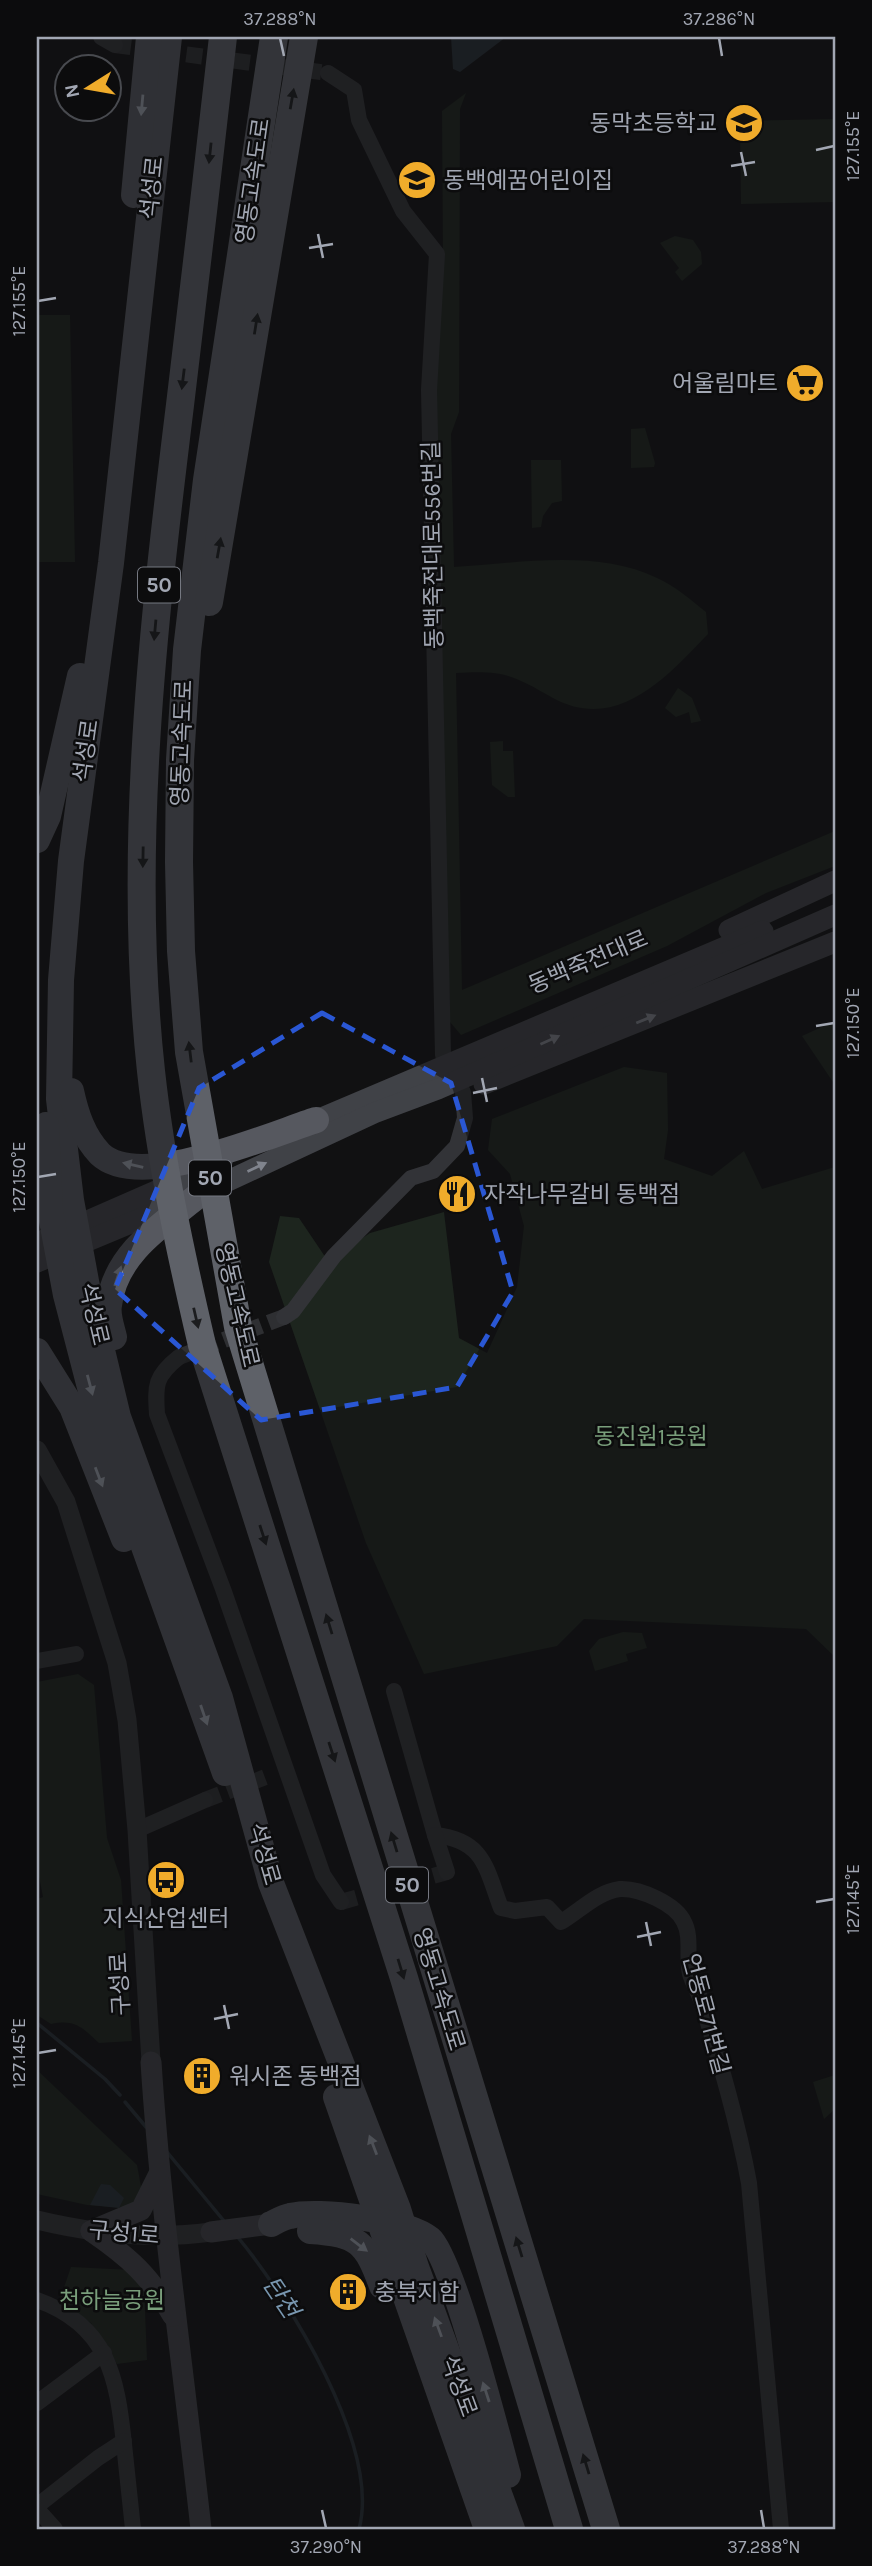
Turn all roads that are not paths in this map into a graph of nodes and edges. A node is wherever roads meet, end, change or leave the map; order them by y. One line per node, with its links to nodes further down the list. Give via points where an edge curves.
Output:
1 (149, 37): 9 (highway, 석성로, one-way to 9)
2 (169, 37): 8 (highway, 석성로)
3 (184, 37): 10 (highway, via 127,565)
4 (223, 37): 65 (highway, 영동고속도로 / 50, one-way to 65, via 167,510 144,801 144,960 160,1135 202,1345 404,1978)
5 (274, 37): 11 (highway, 영동고속도로 / 50, via 195,572)
6 (304, 37): 11 (highway, one-way to 6, via 234,468)
7 (328, 73): 17 (street, 동백죽전대로556번길, via 354,90 359,120 403,211 437,254 429,390)
8 (111, 563): 10 (highway); 23 (highway, 석성로, via 71,861 61,980)
9 (79, 676): 12 (highway, via 48,816); 23 (highway, 석성로, via 45,976)
10 (102, 736): 20 (highway, one-way to 10, via 177,1166 136,1168 102,1155 78,1121 70,1086 68,1039)
11 (180, 760): 66 (highway, 영동고속도로 / 50, one-way to 11, via 242,1340 199,1120 181,951)
12 (37, 840)
13 (835, 881): 17 (main road, 동백죽전대로)
14 (835, 899): 19 (main road, 동백죽전대로)
15 (835, 915): 19 (main road, 동백죽전대로, one-way to 15, via 438,1089)
16 (835, 942): 18 (main road, 동백죽전대로, one-way to 16)
17 (443, 1055): 19 (main road, 동백죽전대로)
18 (463, 1092): 19 (main road, 동백죽전대로, via 427,1106); 29 (street, via 465,1118 457,1146 433,1171 411,1178 334,1256)
19 (370, 1107): 20 (main road, 동백죽전대로); 22 (main road, 동백죽전대로, one-way to 19)
20 (316, 1120): 24 (main road, 동백죽전대로)
21 (37, 1162): 23 (highway)
22 (200, 1194): 27 (main road, 동백죽전대로); 41 (highway, one-way to 22, via 228,1702 140,1439 108,1306 123,1262)
23 (61, 1205): 28 (highway, 석성로)
24 (99, 1217): 25 (main road); 26 (main road, 동백죽전대로)
25 (37, 1234)
26 (37, 1243)
27 (37, 1262)
28 (77, 1294): 35 (highway, 석성로, one-way to 35, via 98,1418); 41 (highway, 석성로, via 220,1698)
29 (284, 1317)
30 (37, 1351): 35 (highway, one-way to 35, via 72,1407 150,1606)
31 (179, 1357): 42 (street, via 164,1369 155,1386 157,1414 223,1589 278,1772 323,1875)
32 (37, 1450): 38 (street, 구성로, via 66,1502 117,1663)
33 (76, 1654): 34 (street)
34 (37, 1661)
35 (191, 1677): 45 (highway, 석성로, one-way to 45)
36 (394, 1691): 39 (street)
37 (205, 1800): 38 (street)
38 (137, 1830): 43 (street, 구성로)
39 (435, 1835): 40 (street); 67 (street, 언동로71번길, via 457,1837 481,1854 501,1908 547,1907 561,1922 600,1894 623,1889 659,1899 684,1919 686,1958 742,2146 748,2183)
40 (447, 1872)
41 (271, 1883): 45 (highway, 석성로, one-way to 41)
42 (341, 1902)
43 (151, 2062): 44 (main road, 구성로)
44 (158, 2170): 48 (main road, via 141,2210); 50 (main road, 구성로)
45 (385, 2207): 51 (highway, 석성로)
46 (37, 2220): 48 (street, 구성1로)
47 (271, 2224): 49 (main road); 61 (highway, one-way to 61, via 343,2233 370,2253 428,2420); 64 (highway, one-way to 47, via 491,2407 449,2276 431,2239 396,2223 347,2216 291,2215)
48 (91, 2231): 50 (street, 구성1로); 53 (main road, via 128,2257 155,2285)
49 (211, 2232): 50 (street, 구성1로)
50 (167, 2238): 53 (main road, 구성로)
51 (404, 2263): 62 (highway, 석성로); 63 (highway, 석성로, one-way to 51)
52 (37, 2300): 54 (street, via 72,2317)
53 (179, 2329): 60 (main road, 구성로)
54 (104, 2353): 55 (street); 56 (street, via 119,2393)
55 (37, 2403)
56 (124, 2441): 57 (street); 59 (street)
57 (37, 2508): 58 (street)
58 (55, 2529)
59 (133, 2529)
60 (201, 2529)
61 (480, 2529)
62 (487, 2529)
63 (512, 2529)
64 (522, 2529)
65 (569, 2529)
66 (606, 2529)
67 (780, 2529)

